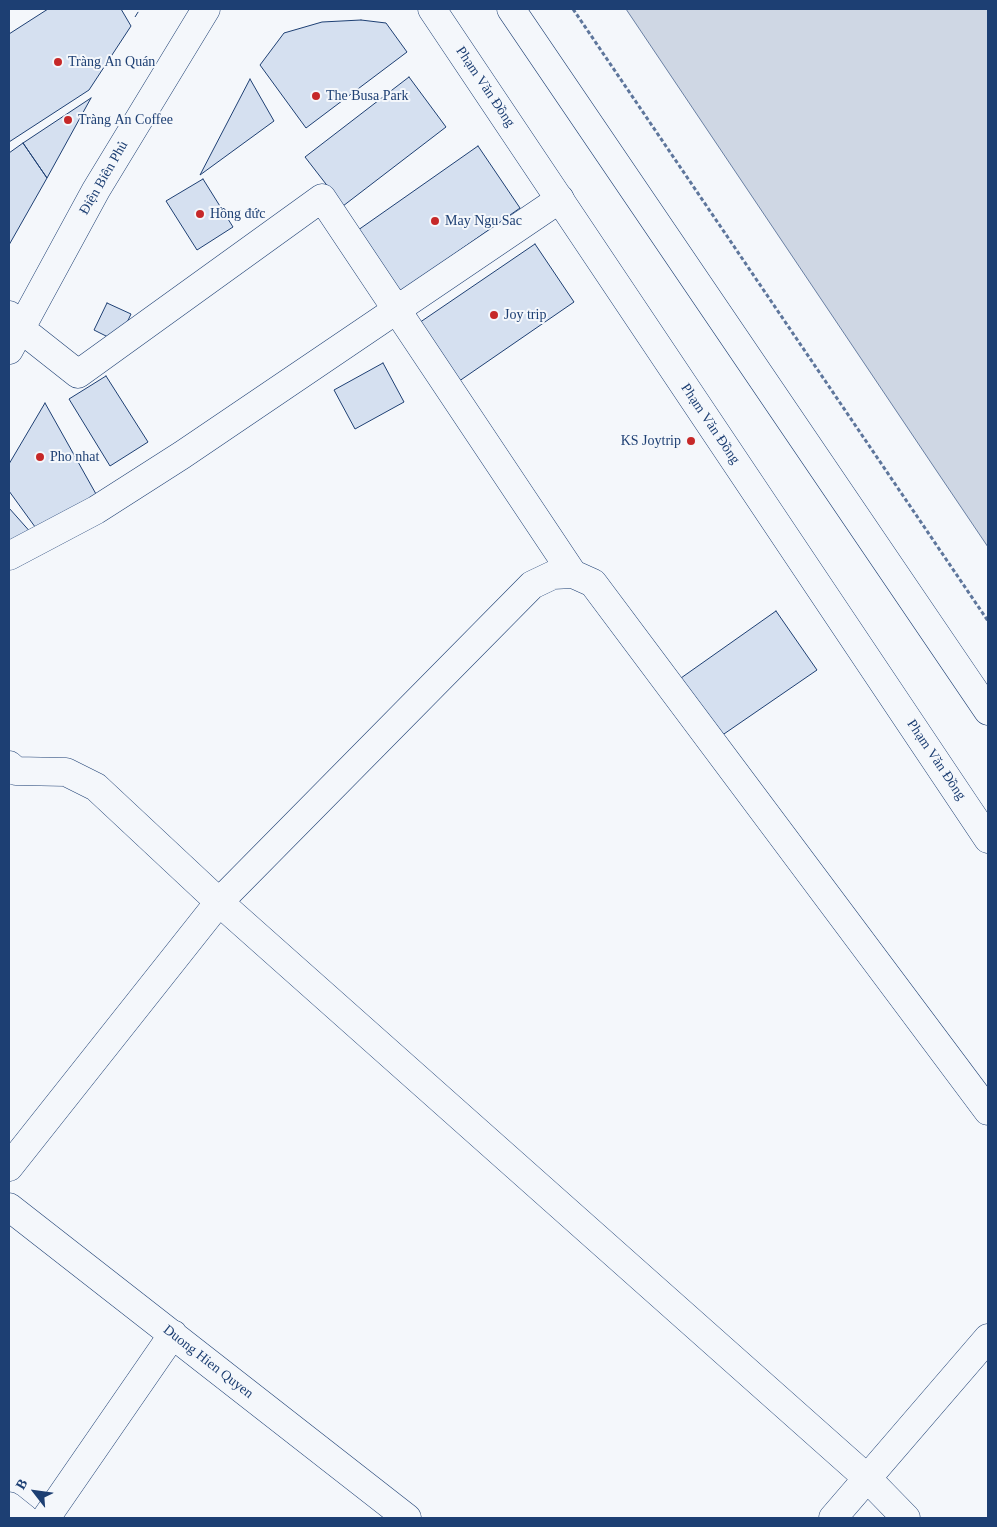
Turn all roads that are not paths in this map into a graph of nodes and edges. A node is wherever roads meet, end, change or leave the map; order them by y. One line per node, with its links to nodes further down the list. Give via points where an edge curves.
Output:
1 (206, 9): 6 (street, Điện Biên Phủ)
2 (432, 9): 4 (street, Phạm Văn Đồng)
3 (511, 9): 9 (street)
4 (560, 199): 5 (street); 11 (street, Phạm Văn Đồng)
5 (396, 310): 6 (street, via 322,198 78,374); 7 (street, via 96,510); 8 (street)
6 (13, 331)
7 (9, 556)
8 (573, 574): 12 (street, via 553,575 532,585); 13 (street, via 593,583)
9 (988, 711)
10 (9, 765): 12 (street, via 16,771 66,772 96,787)
11 (988, 839)
12 (219, 902): 14 (street); 18 (street)
13 (988, 1111)
14 (9, 1167)
15 (9, 1206): 16 (street, Duong Hien Quyen)
16 (173, 1334): 21 (street); 22 (street, Duong Hien Quyen)
17 (988, 1338): 18 (street)
18 (867, 1478): 23 (street); 24 (street)
19 (9, 1506): 20 (street)
20 (24, 1518)
21 (46, 1518)
22 (407, 1518)
23 (833, 1518)
24 (906, 1518)

